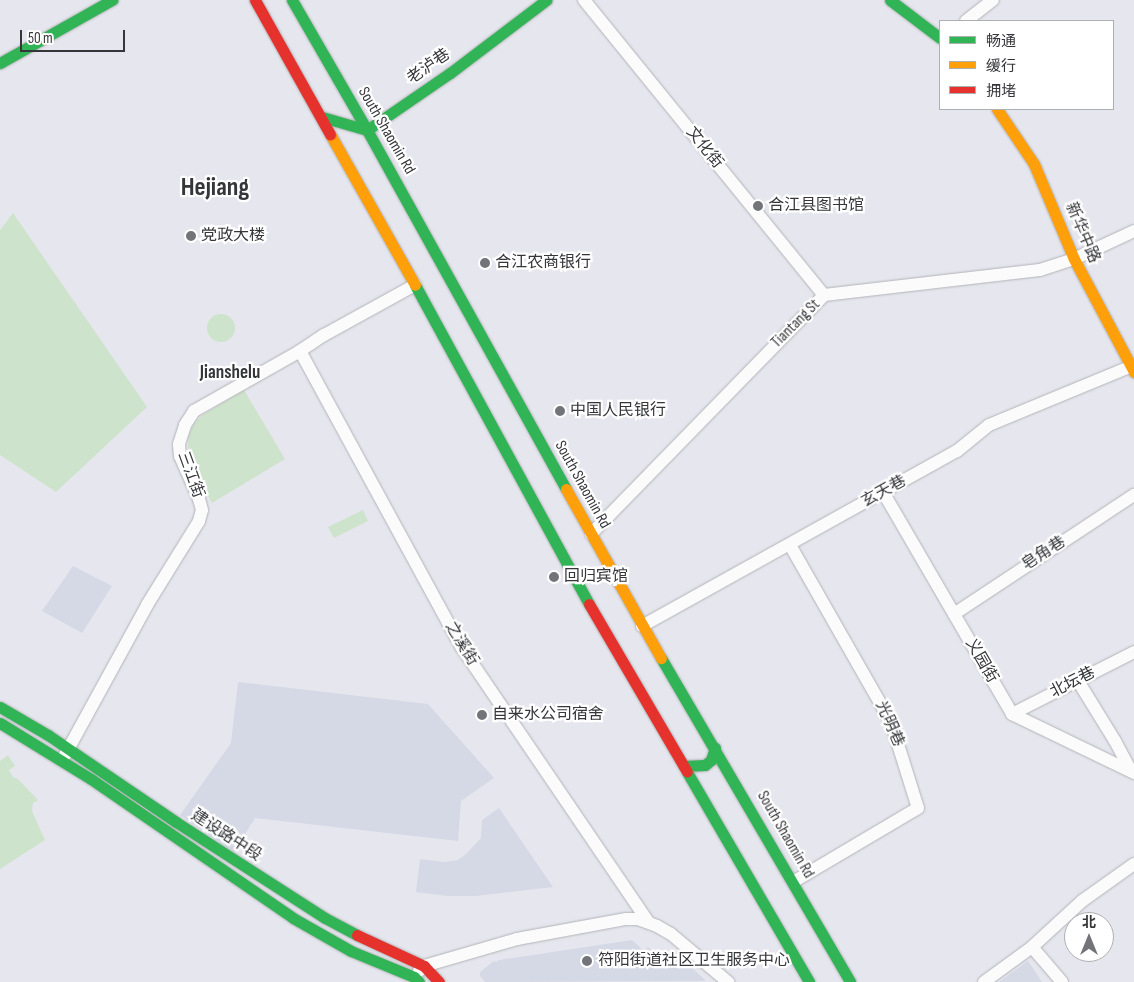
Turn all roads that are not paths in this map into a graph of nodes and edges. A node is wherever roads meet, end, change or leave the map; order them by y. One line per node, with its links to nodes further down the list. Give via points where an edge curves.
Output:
1 (112, 0): 10 (main road)
2 (255, 0): 12 (main road)
3 (292, 0): 13 (main road, South Shaomin Rd)
4 (546, 0): 13 (main road, 老泸巷, via 450,73)
5 (584, 0): 21 (street, 文化街)
6 (890, 0): 9 (main road)
7 (993, 0): 8 (street)
8 (967, 20)
9 (939, 37)
10 (0, 63)
11 (998, 110): 19 (main road, 新华中路, via 1034,164)
12 (322, 117): 13 (main road); 17 (main road)
13 (367, 130): 15 (main road, South Shaomin Rd)
14 (394, 198): 15 (main road)
15 (407, 202): 26 (main road, South Shaomin Rd)
16 (381, 204): 17 (main road)
17 (376, 217): 20 (main road)
18 (1134, 230): 19 (street, Tiantang St)
19 (1074, 259): 21 (street, Tiantang St, via 1040,270); 23 (main road, 新华中路)
20 (415, 285): 22 (street, 三江街); 38 (main road, via 580,588)
21 (824, 295): 26 (street, Tiantang St)
22 (300, 351): 35 (street, 三江街, via 202,406 185,424 179,444 180,456 199,499 202,510 199,521 147,604); 42 (street, 之溪街, via 462,648)
23 (1132, 369): 24 (street, 玄天巷, via 989,425 957,451)
24 (884, 492): 27 (street, 玄天巷); 28 (street, 义园街)
25 (1134, 495): 28 (street, 皂角巷)
26 (591, 534): 29 (main road, South Shaomin Rd)
27 (790, 544): 29 (street, 玄天巷); 41 (street, 光明巷, via 891,722 918,808)
28 (954, 614): 33 (street, 义园街)
29 (642, 626): 36 (main road, South Shaomin Rd)
30 (1134, 652): 31 (street, 北坛巷)
31 (1078, 681): 33 (street, 北坛巷); 39 (street)
32 (0, 707): 35 (main road, 建设路中段)
33 (1012, 714): 39 (street)
34 (0, 723): 37 (main road, 建设路中段)
35 (69, 748): 37 (street, 三江街); 44 (main road, 建设路中段, via 325,918)
36 (715, 748): 38 (main road, via 714,756 705,765); 41 (main road, South Shaomin Rd)
37 (62, 760): 45 (main road, 建设路中段, via 292,918 351,951)
38 (684, 766): 48 (main road)
39 (1133, 772)
40 (1134, 864): 43 (street, via 1082,901)
41 (793, 882): 49 (main road, South Shaomin Rd)
42 (648, 922): 44 (street, 之溪街, via 626,919 517,939); 47 (street, 之溪街, via 671,934)
43 (1032, 947): 50 (street); 51 (street)
44 (424, 966): 45 (street); 46 (main road, 建设路中段)
45 (416, 979)
46 (439, 982)
47 (728, 982)
48 (809, 982)
49 (850, 982)
50 (984, 982)
51 (1062, 982)

